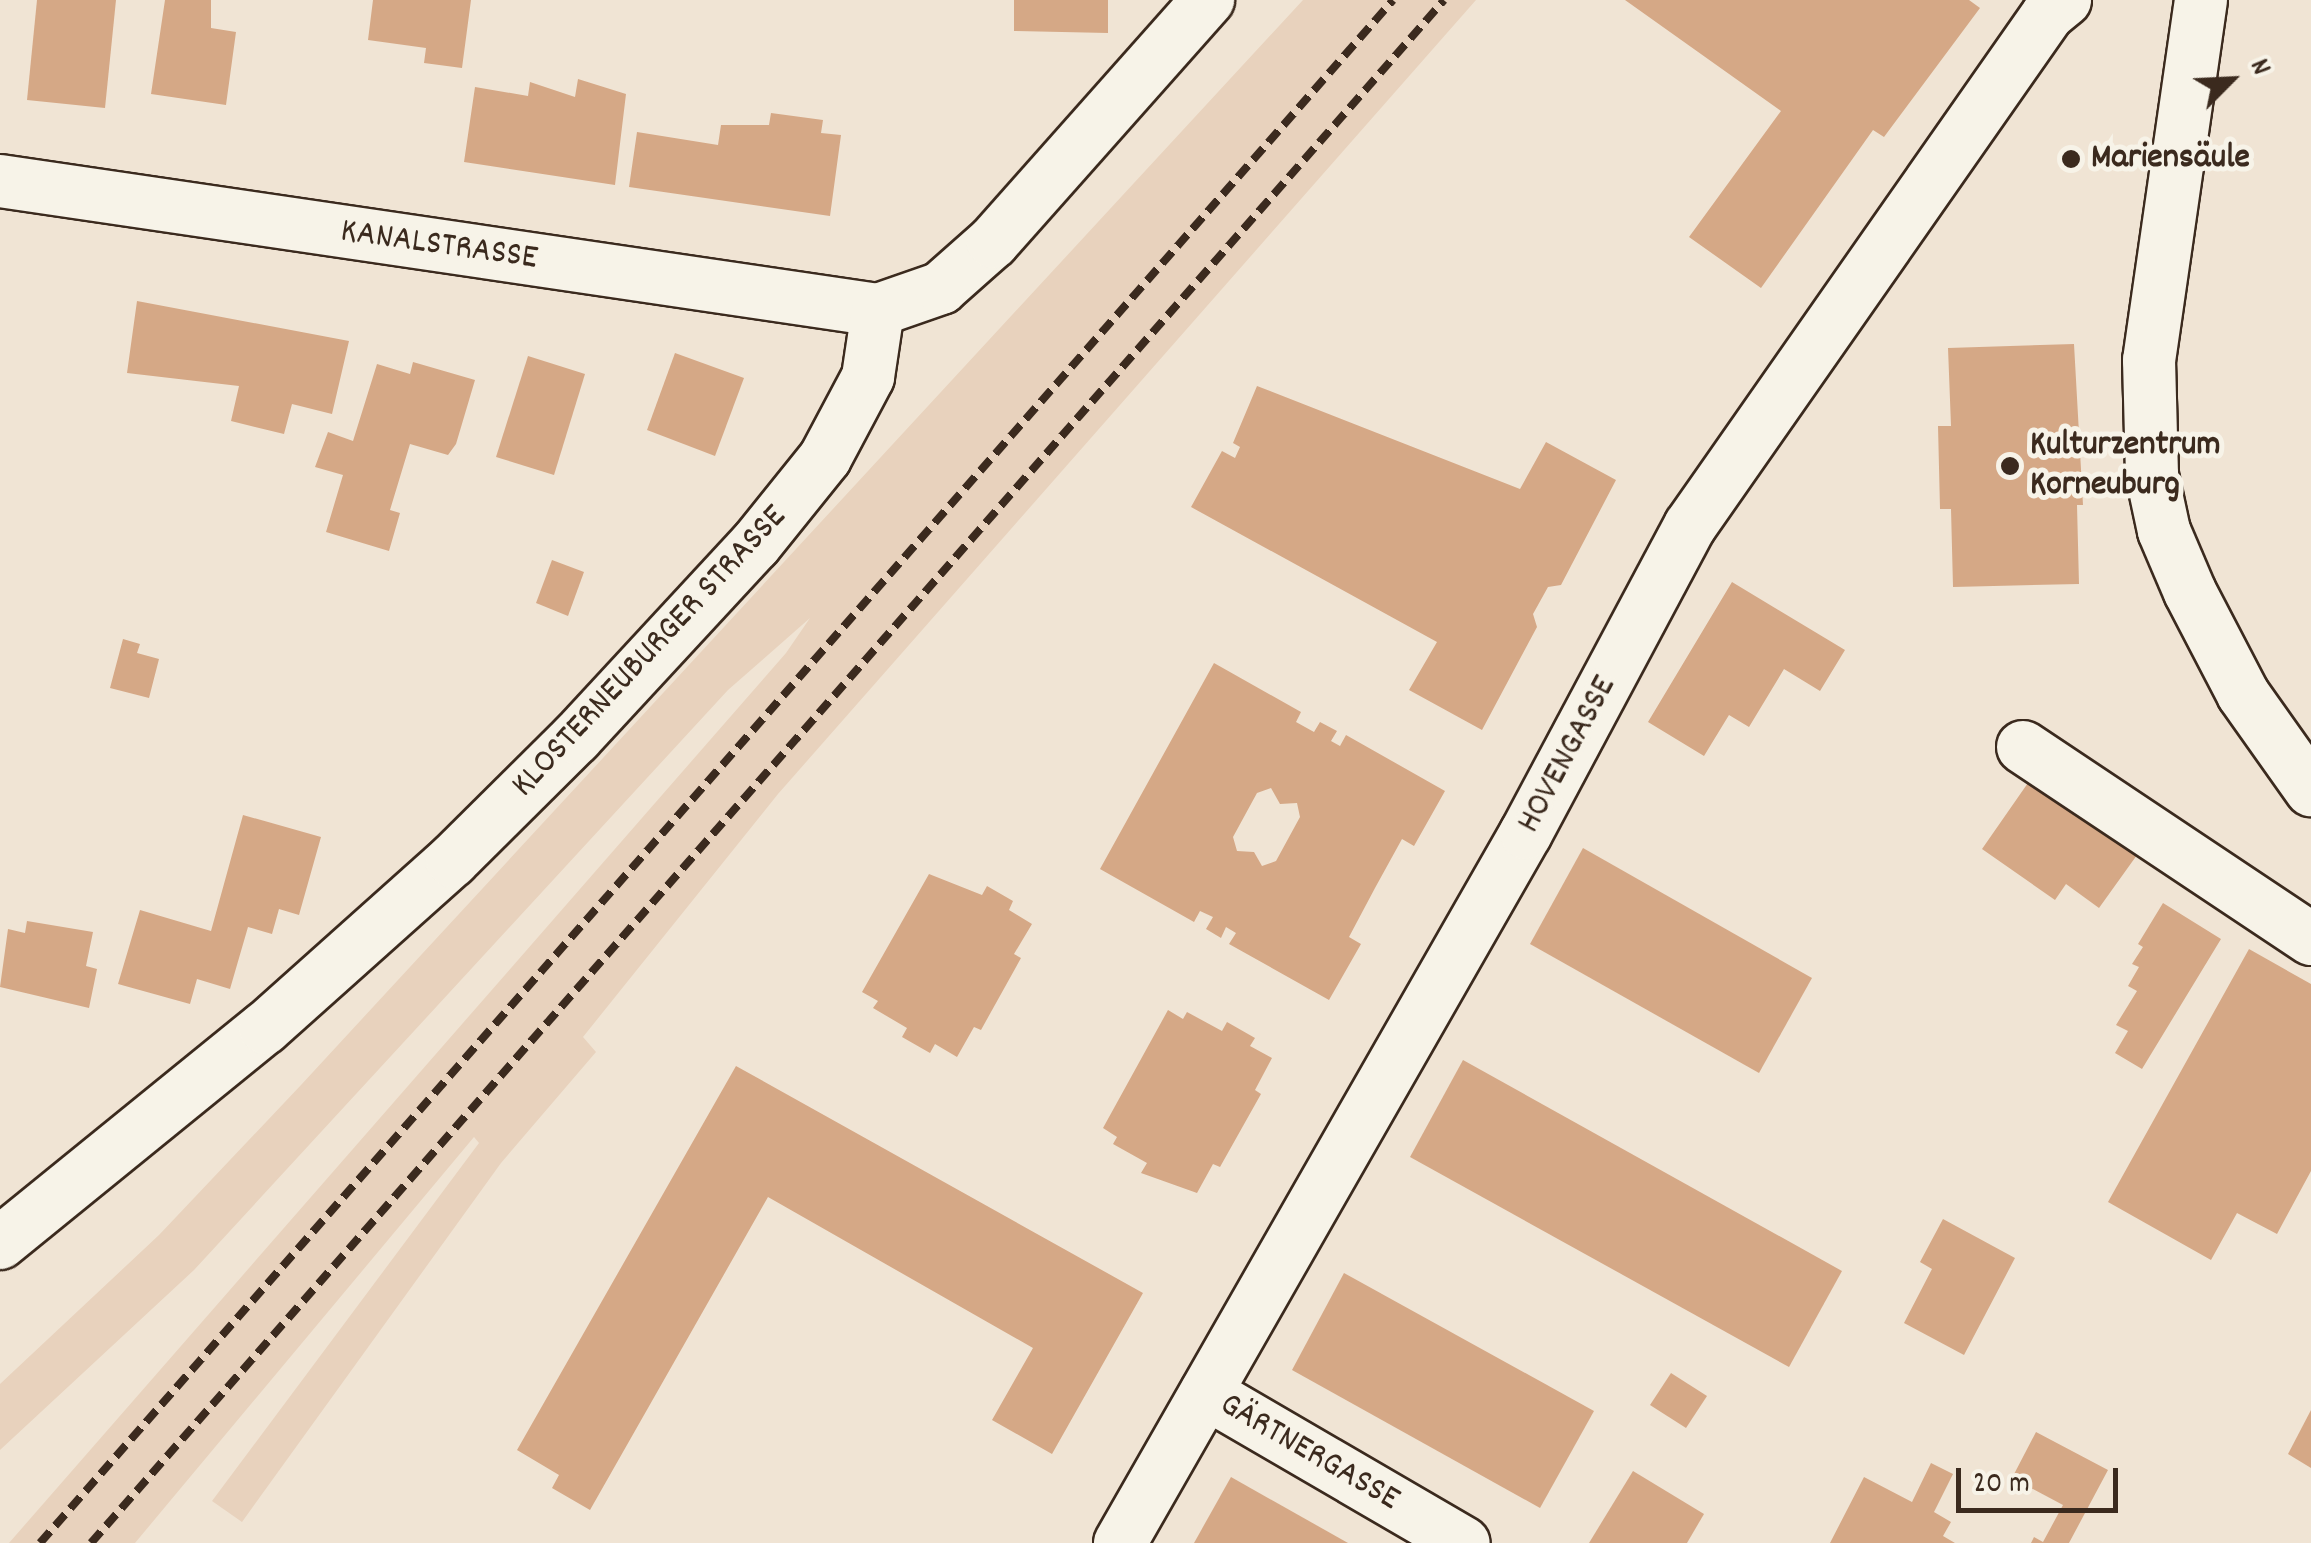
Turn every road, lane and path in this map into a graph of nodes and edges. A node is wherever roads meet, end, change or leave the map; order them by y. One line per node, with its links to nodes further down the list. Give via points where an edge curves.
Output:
1 (1208, 0): 5 (street, via 993,242 941,288)
2 (2065, 0): 10 (street, HOVENGASSE, via 1750,432 1690,526 1526,833)
3 (2201, 0): 7 (street, via 2150,360 2152,474 2164,531 2190,592 2243,694)
4 (0, 181): 5 (street, KANALSTRASSE)
5 (878, 310): 9 (street, KLOSTERNEUBURGER STRASSE, via 868,377 825,458 755,545 576,738 452,861 265,1028)
6 (2023, 747): 8 (street)
7 (2311, 790)
8 (2311, 938)
9 (0, 1243)
10 (1206, 1393): 11 (street, HOVENGASSE); 12 (street, GÄRTNERGASSE)
11 (1120, 1543)
12 (1464, 1543)

